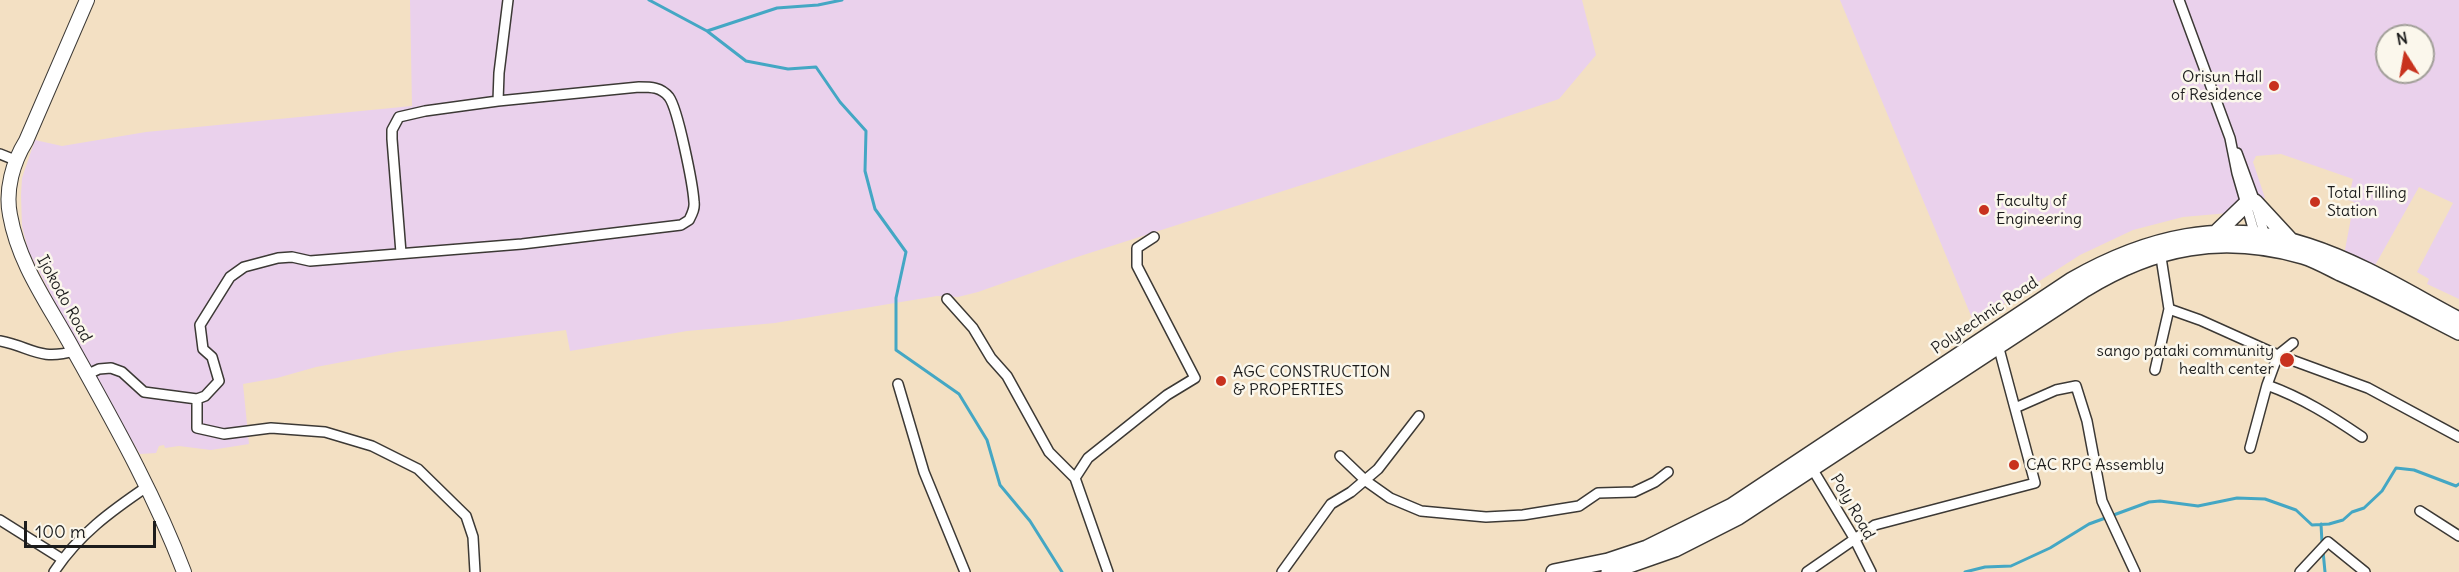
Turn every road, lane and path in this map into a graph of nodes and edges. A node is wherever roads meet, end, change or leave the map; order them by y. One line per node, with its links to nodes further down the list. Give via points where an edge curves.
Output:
1 (87, 0): 6 (main road, Ijokodo Road)
2 (508, 0): 4 (street)
3 (2179, 0): 7 (street)
4 (498, 101): 13 (street, via 399,117 392,139); 13 (street, via 639,87 663,91 671,99 679,125 694,203 689,220 681,225 522,244)
5 (0, 154): 6 (street)
6 (15, 160): 21 (main road, Ijokodo Road, via 9,213 15,237 34,282)
7 (2251, 203): 8 (main road); 10 (street); 11 (main road)
8 (2216, 233): 10 (main road, Polytechnic Road); 12 (main road, Polytechnic Road)
9 (1154, 237): 37 (street, via 1137,249 1137,266 1195,378 1167,394 1088,458)
10 (2261, 241): 11 (main road, Polytechnic Road); 12 (main road, Polytechnic Road); 17 (main road, Polytechnic Road, via 2360,281)
11 (2292, 242): 16 (main road, Polytechnic Road, via 2338,258)
12 (2159, 247): 15 (street); 20 (main road, Polytechnic Road); 23 (main road, Polytechnic Road, via 2133,250 2088,271)
13 (401, 254): 28 (street, via 310,261 278,258 244,267 230,277 200,325 203,349 212,357 219,381 205,396)
14 (946, 299): 37 (street, via 973,328 1007,376 1048,452)
15 (2169, 309): 22 (street); 24 (street)
16 (2459, 320)
17 (2459, 332)
18 (0, 341): 21 (street, via 42,355)
19 (2293, 343): 22 (street)
20 (1998, 345): 23 (main road, Polytechnic Road); 29 (street)
21 (75, 351): 25 (main road, Ijokodo Road)
22 (2278, 355): 27 (street); 32 (street, via 2342,376)
23 (1958, 364): 35 (main road, Polytechnic Road)
24 (2155, 370)
25 (86, 375): 28 (street, via 111,368 122,372 144,392); 39 (main road, Ijokodo Road)
26 (898, 384): 48 (street, via 924,472)
27 (2267, 385): 31 (street, via 2321,408); 33 (street)
28 (196, 399): 47 (street, via 197,428 224,434 271,428 325,432 372,446 418,469 466,516 473,537)
29 (2015, 408): 43 (street, via 2035,483 1891,519); 55 (street, via 2056,390 2076,386 2087,421 2102,501)
30 (1419, 416): 38 (street)
31 (2362, 437)
32 (2459, 437)
33 (2250, 448)
34 (1340, 456): 38 (street)
35 (1808, 462): 43 (street, Poly Road); 51 (main road, Polytechnic Road, via 1670,539 1615,559); 52 (main road, Polytechnic Road, via 1738,517 1685,544)
36 (1668, 472): 38 (street, via 1634,492 1598,493 1578,506 1486,517 1420,511 1390,498)
37 (1075, 478): 49 (street)
38 (1366, 481): 50 (street, via 1331,504)
39 (148, 486): 44 (street, via 100,519); 46 (main road, Ijokodo Road)
40 (2420, 511): 42 (street)
41 (0, 520): 44 (street)
42 (2459, 536)
43 (1854, 538): 53 (street); 54 (street, Poly Road)
44 (62, 559): 45 (street)
45 (54, 572)
46 (184, 572)
47 (475, 572)
48 (965, 572)
49 (1108, 572)
50 (1282, 572)
51 (1554, 572)
52 (1609, 572)
53 (1807, 572)
54 (1871, 572)
55 (2135, 572)
56 (2300, 572): 57 (street, via 2328,542)
57 (2365, 572)

